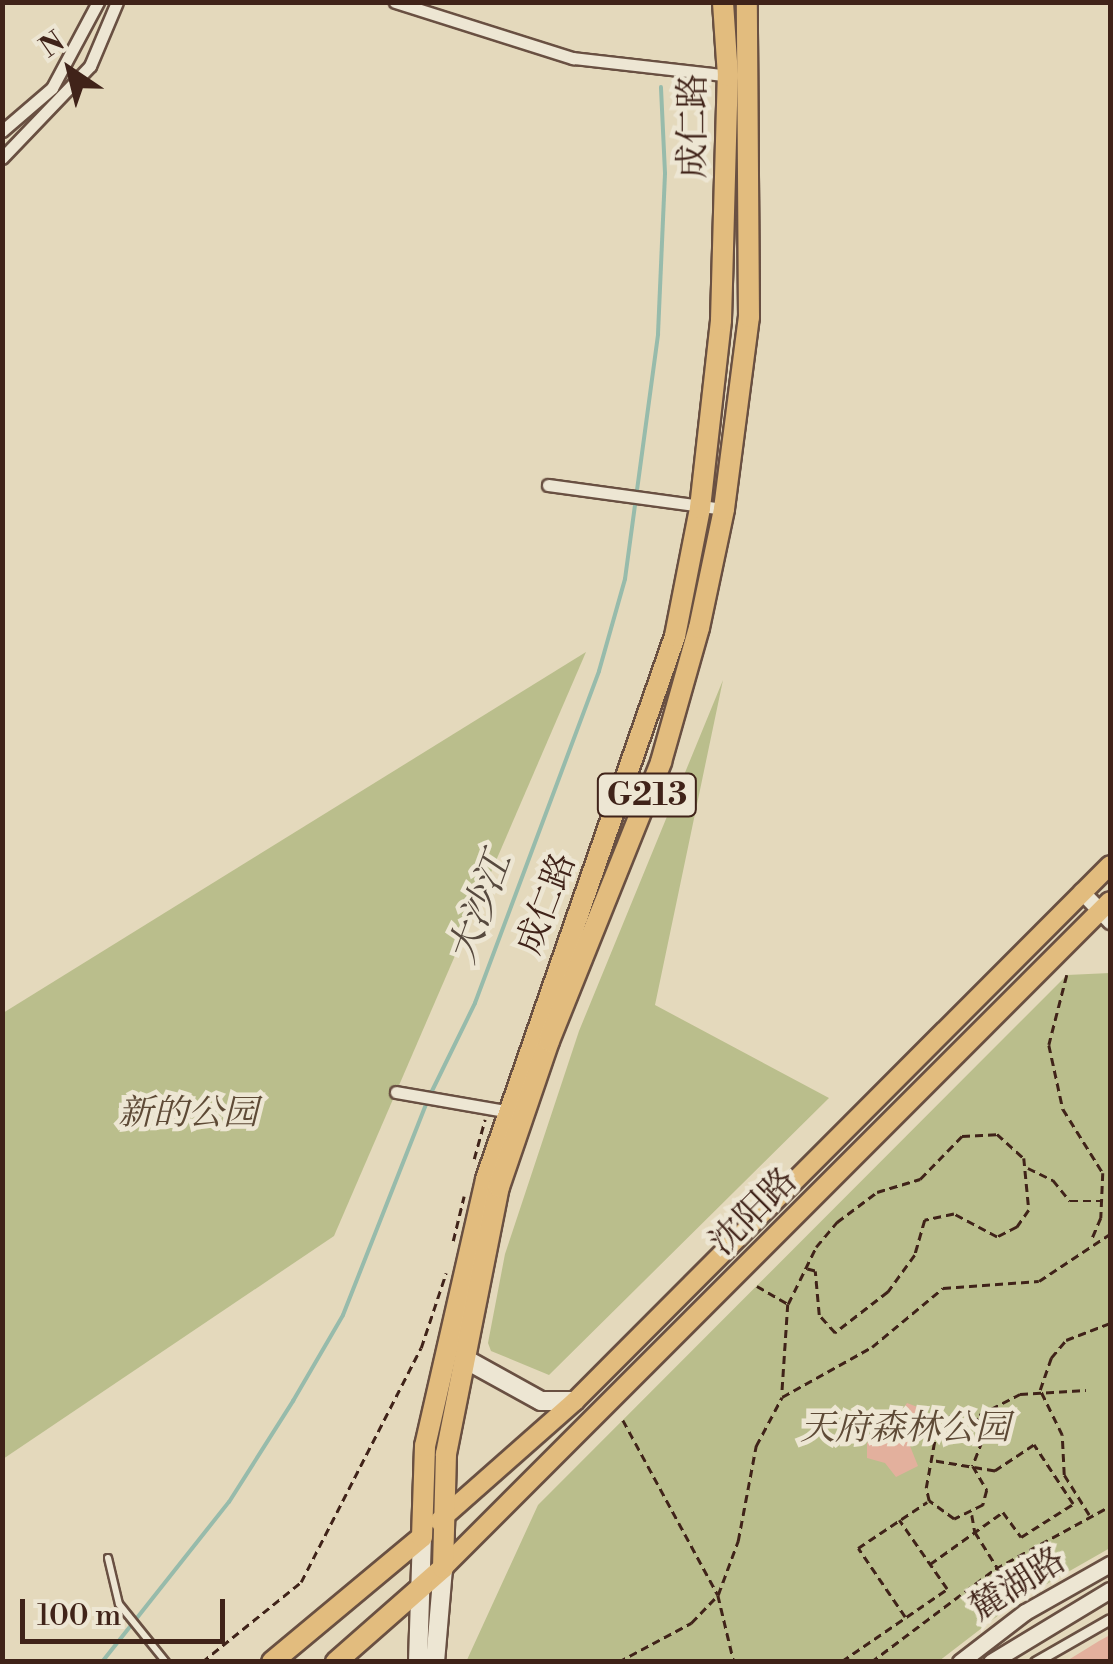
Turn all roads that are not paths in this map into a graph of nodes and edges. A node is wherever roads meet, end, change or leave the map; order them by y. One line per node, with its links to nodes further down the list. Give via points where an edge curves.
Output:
1 (98, 2): 8 (street, via 52,88)
2 (117, 2): 9 (street, via 90,66 64,101)
3 (395, 2): 6 (street, via 574,58)
4 (723, 2): 6 (highway, 成仁路 / G213)
5 (747, 2): 7 (highway, 成仁路 / G213)
6 (728, 76): 7 (street); 11 (highway, 成仁路 / G213, via 721,320)
7 (751, 77): 12 (highway, 成仁路 / G213, via 749,318)
8 (2, 131)
9 (2, 158)
10 (548, 485): 11 (street)
11 (700, 508): 12 (street); 17 (highway, 成仁路 / G213, via 675,636 651,713)
12 (724, 509): 18 (highway, 成仁路 / G213, via 661,762 549,1041 500,1187)
13 (1110, 865): 14 (main road, 沈阳路)
14 (1081, 892): 15 (street); 19 (main road, 沈阳路)
15 (1107, 911): 24 (main road, 沈阳路)
16 (396, 1092): 17 (street)
17 (497, 1110): 21 (highway, 成仁路 / G213, via 425,1446)
18 (465, 1359): 19 (main road, via 542,1400); 20 (highway, 成仁路 / G213, via 446,1454)
19 (575, 1401): 20 (main road, 沈阳路)
20 (444, 1517): 21 (main road, 沈阳路); 24 (highway, 成仁路 / G213)
21 (422, 1537): 25 (main road, 成仁路); 29 (highway)
22 (108, 1558): 28 (lane, via 119,1604)
23 (1110, 1564): 33 (street, 麓湖路, via 1025,1612)
24 (443, 1568): 25 (highway); 32 (main road)
25 (422, 1587): 30 (highway); 31 (main road, 成仁路)
26 (1110, 1590): 34 (street)
27 (1110, 1619): 35 (street)
28 (166, 1662)
29 (272, 1662)
30 (336, 1662)
31 (418, 1662)
32 (435, 1662)
33 (960, 1662)
34 (991, 1662)
35 (1035, 1662)

